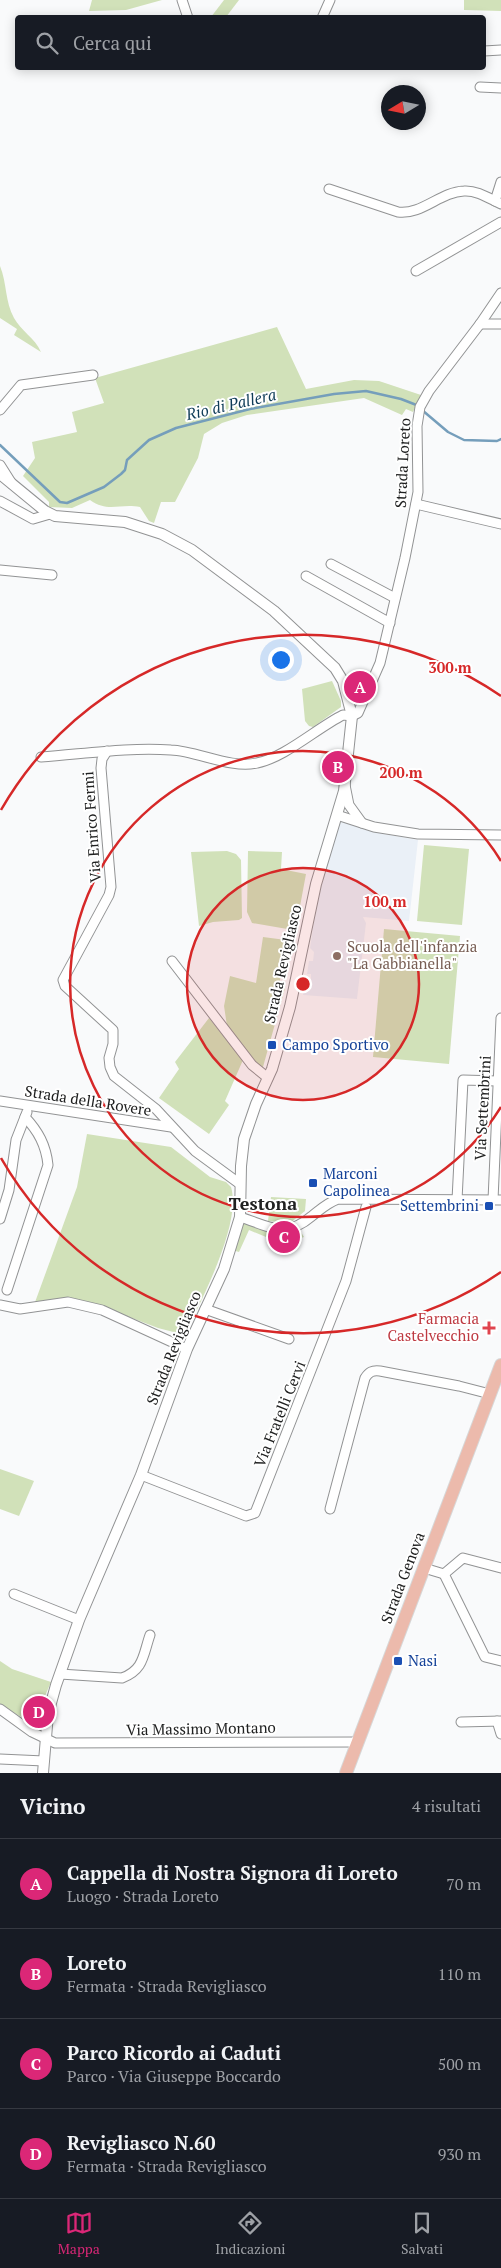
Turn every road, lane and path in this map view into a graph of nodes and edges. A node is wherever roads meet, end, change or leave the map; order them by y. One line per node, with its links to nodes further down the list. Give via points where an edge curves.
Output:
1 (182, 0): 3 (street)
2 (330, 0): 4 (street)
3 (187, 15)
4 (323, 15)
5 (501, 50): 6 (street)
6 (486, 51)
7 (480, 87): 8 (street)
8 (501, 88)
9 (501, 182): 11 (street)
10 (329, 189): 11 (street, via 409,214 464,191)
11 (498, 203)
12 (501, 222): 13 (street)
13 (416, 271)
14 (501, 293): 15 (street, Strada Loreto)
15 (480, 324): 16 (street); 23 (street, Strada Loreto, via 421,407 417,426)
16 (501, 324)
17 (93, 375): 18 (street, via 21,386)
18 (0, 410)
19 (0, 465): 21 (street, Strada Revigliasco)
20 (0, 474): 21 (street, Strada Revigliasco)
21 (12, 484): 24 (street, Strada Revigliasco)
22 (0, 500): 24 (street, via 32,519)
23 (416, 504): 25 (street); 30 (street, Strada Loreto)
24 (50, 514): 32 (street, Strada Revigliasco, via 125,522 162,534 192,550 274,612 336,668 343,681)
25 (501, 524)
26 (331, 564): 30 (street)
27 (0, 570): 28 (street)
28 (52, 575)
29 (306, 576): 31 (street)
30 (396, 598): 31 (street, Strada Loreto)
31 (390, 623): 32 (street, Strada Loreto, via 375,675 362,706)
32 (352, 716): 33 (street, via 343,714 275,757 257,763 242,764 172,750); 35 (street, Strada Revigliasco)
33 (107, 751): 34 (street); 40 (street, Via Enrico Fermi, via 101,768 111,887)
34 (41, 757)
35 (345, 784): 36 (street, Strada Revigliasco); 37 (street, via 349,804)
36 (337, 815): 37 (street); 42 (street, Strada Revigliasco, via 316,884 290,1008)
37 (362, 823): 38 (street, via 418,834)
38 (501, 835)
39 (172, 962): 42 (street, via 252,1065)
40 (63, 980): 45 (street, Strada della Rovere, via 69,992 113,1030 109,1058 114,1076 156,1109)
41 (501, 1018): 43 (street, Via Settembrini)
42 (268, 1078): 46 (street, Strada Revigliasco, via 244,1139)
43 (498, 1081): 47 (street, via 463,1080); 48 (street, Via Settembrini)
44 (0, 1101): 45 (street, Strada della Rovere)
45 (171, 1127): 46 (street, Strada della Rovere, via 195,1151)
46 (240, 1184): 50 (street, Strada Revigliasco)
47 (457, 1200): 48 (street); 50 (street, via 338,1199 329,1202 300,1227 284,1231)
48 (497, 1200)
49 (366, 1207): 59 (street, Via Fratelli Cervi, via 346,1281 255,1513 246,1516)
50 (240, 1217): 54 (street, Strada Revigliasco, via 224,1269)
51 (0, 1219): 52 (street, via 9,1190 16,1140 26,1115 42,1140 48,1165)
52 (8, 1290)
53 (0, 1305): 56 (street, via 20,1309 68,1302 102,1310)
54 (205, 1309): 55 (street); 56 (street, Strada Revigliasco)
55 (289, 1339)
56 (187, 1348): 59 (street, Strada Revigliasco)
57 (501, 1366): 58 (main road, Strada Genova)
58 (490, 1394): 60 (street, via 380,1370 369,1372); 61 (main road, Strada Genova)
59 (141, 1475): 65 (street, Strada Revigliasco)
60 (330, 1509)
61 (424, 1568): 63 (street); 74 (main road, Strada Genova)
62 (501, 1568): 63 (street, via 463,1558)
63 (444, 1574): 67 (street, via 485,1657)
64 (14, 1594): 65 (street)
65 (79, 1620): 68 (street, Strada Revigliasco)
66 (150, 1635): 68 (street, via 139,1669 131,1675 122,1678)
67 (501, 1661)
68 (60, 1674): 73 (street, Strada Revigliasco)
69 (0, 1709): 73 (street, Via Massimo Montano, via 32,1732)
70 (499, 1721): 71 (street); 72 (street)
71 (462, 1722)
72 (501, 1734)
73 (45, 1737): 74 (street, Via Massimo Montano, via 55,1743); 76 (street, Strada Revigliasco)
74 (358, 1742): 78 (main road, Strada Genova)
75 (0, 1759): 76 (street)
76 (44, 1761): 77 (street, Strada Revigliasco)
77 (43, 1773)
78 (346, 1773)

